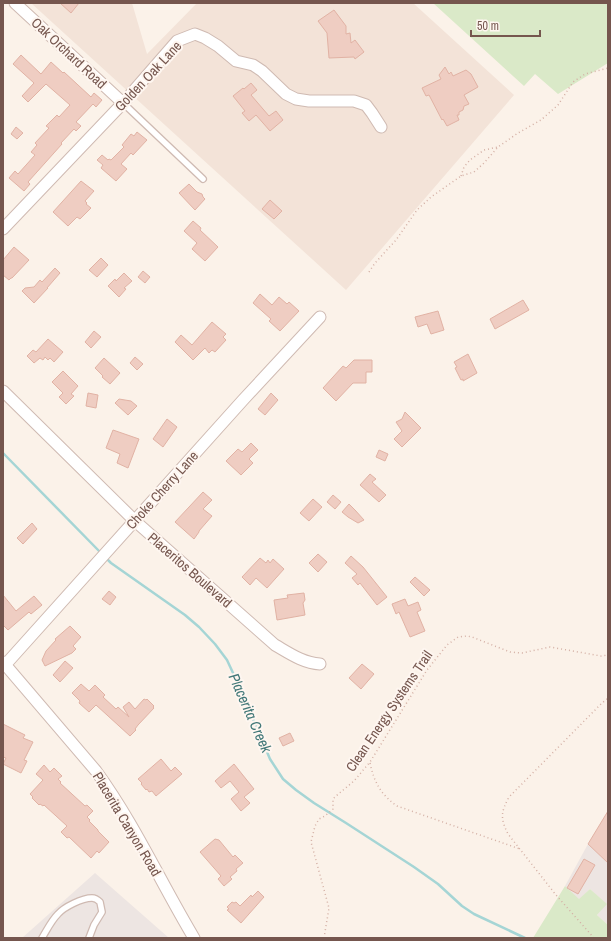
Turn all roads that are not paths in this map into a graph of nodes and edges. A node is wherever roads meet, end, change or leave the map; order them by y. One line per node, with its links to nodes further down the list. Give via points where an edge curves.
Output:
1 (15, 3): 2 (street, Oak Orchard Road)
2 (123, 103): 3 (street, Golden Oak Lane, via 177,41 195,34 218,46 236,61 262,71 286,94 308,101 354,101 366,106); 4 (lane); 5 (street, Golden Oak Lane)
3 (381, 127)
4 (203, 179)
5 (3, 229)
6 (320, 317): 8 (street, Choke Cherry Lane)
7 (3, 391): 8 (street, Placeritos Boulevard)
8 (135, 521): 9 (street, Choke Cherry Lane); 10 (street, Placeritos Boulevard, via 275,645 296,658)
9 (4, 663): 13 (street, Placerita Canyon Road, via 108,788)
10 (320, 664)
11 (42, 938): 12 (lane, via 59,913 73,903 93,898 100,902 102,912)
12 (89, 938)
13 (194, 938)

